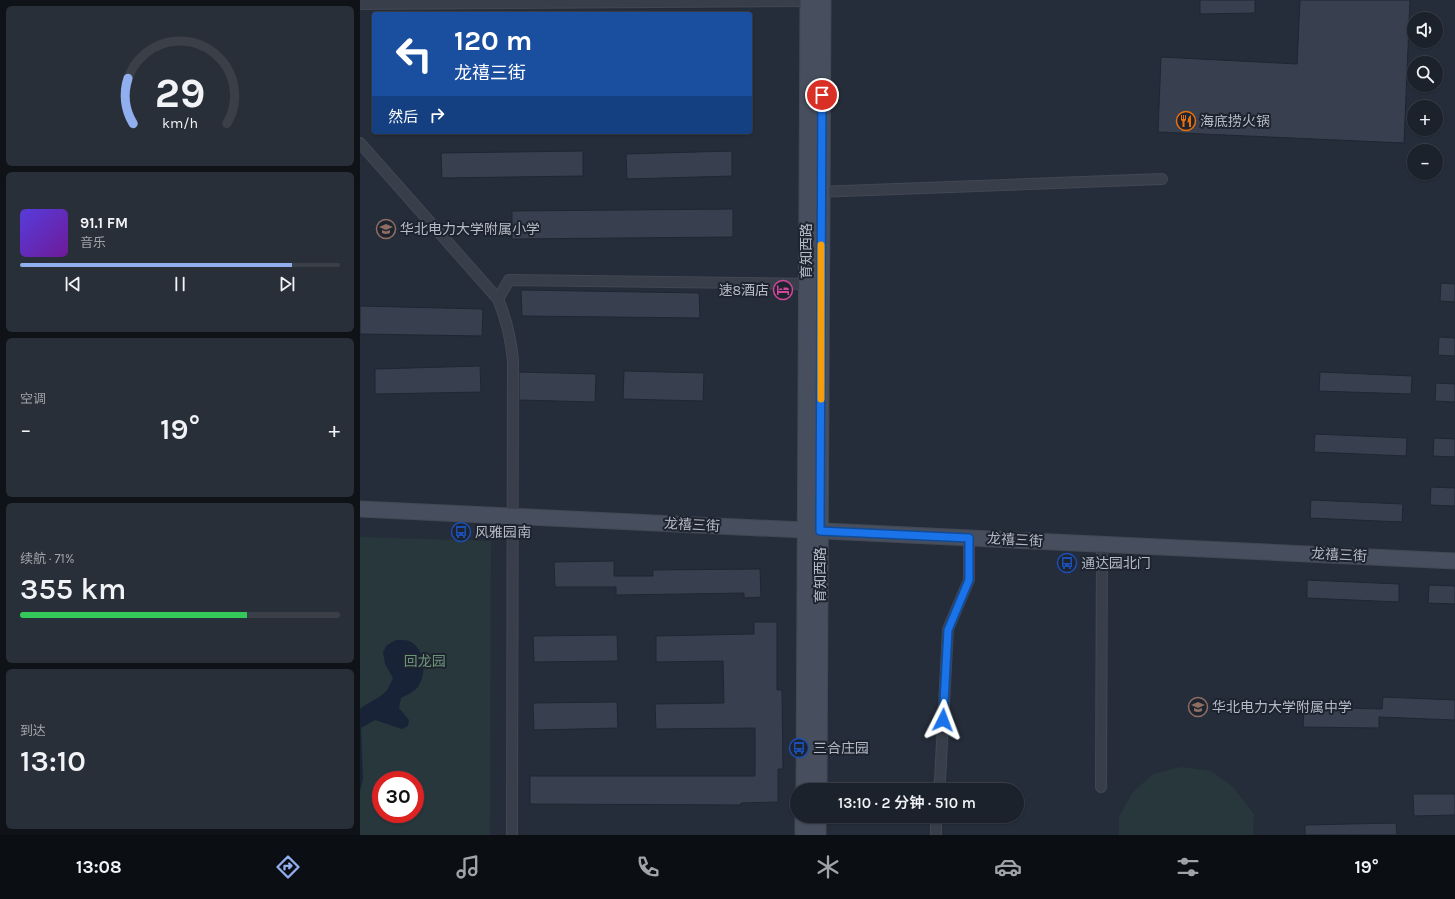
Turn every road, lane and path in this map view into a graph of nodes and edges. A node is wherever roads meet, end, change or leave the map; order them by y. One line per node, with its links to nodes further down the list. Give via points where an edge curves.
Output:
1 (823, 0): 8 (street, 育知西路)
2 (808, 1): 3 (street); 7 (street, 育知西路)
3 (505, 2): 4 (street)
4 (360, 4)
5 (360, 143): 11 (street)
6 (1162, 179): 8 (street)
7 (806, 192): 8 (street); 9 (street, 育知西路)
8 (822, 192): 10 (street, 育知西路)
9 (806, 284): 10 (street); 11 (street, via 509,280); 14 (street, 育知西路)
10 (821, 284): 15 (street, 育知西路)
11 (498, 299): 13 (street, via 507,320 513,361)
12 (360, 509): 13 (street, 龙禧三街)
13 (513, 516): 14 (street, 龙禧三街); 26 (street)
14 (805, 530): 15 (street, 龙禧三街); 19 (street, 育知西路)
15 (820, 531): 16 (street, 龙禧三街); 20 (street, 育知西路)
16 (969, 538): 17 (street, 龙禧三街); 21 (street, via 969,580 948,630)
17 (1102, 544): 18 (street, 龙禧三街); 22 (street)
18 (1455, 561)
19 (804, 783)
20 (818, 783)
21 (939, 783)
22 (1101, 787)
23 (803, 823): 27 (street)
24 (818, 823): 28 (street)
25 (936, 823): 29 (street)
26 (512, 835)
27 (803, 835)
28 (818, 835)
29 (936, 835)

